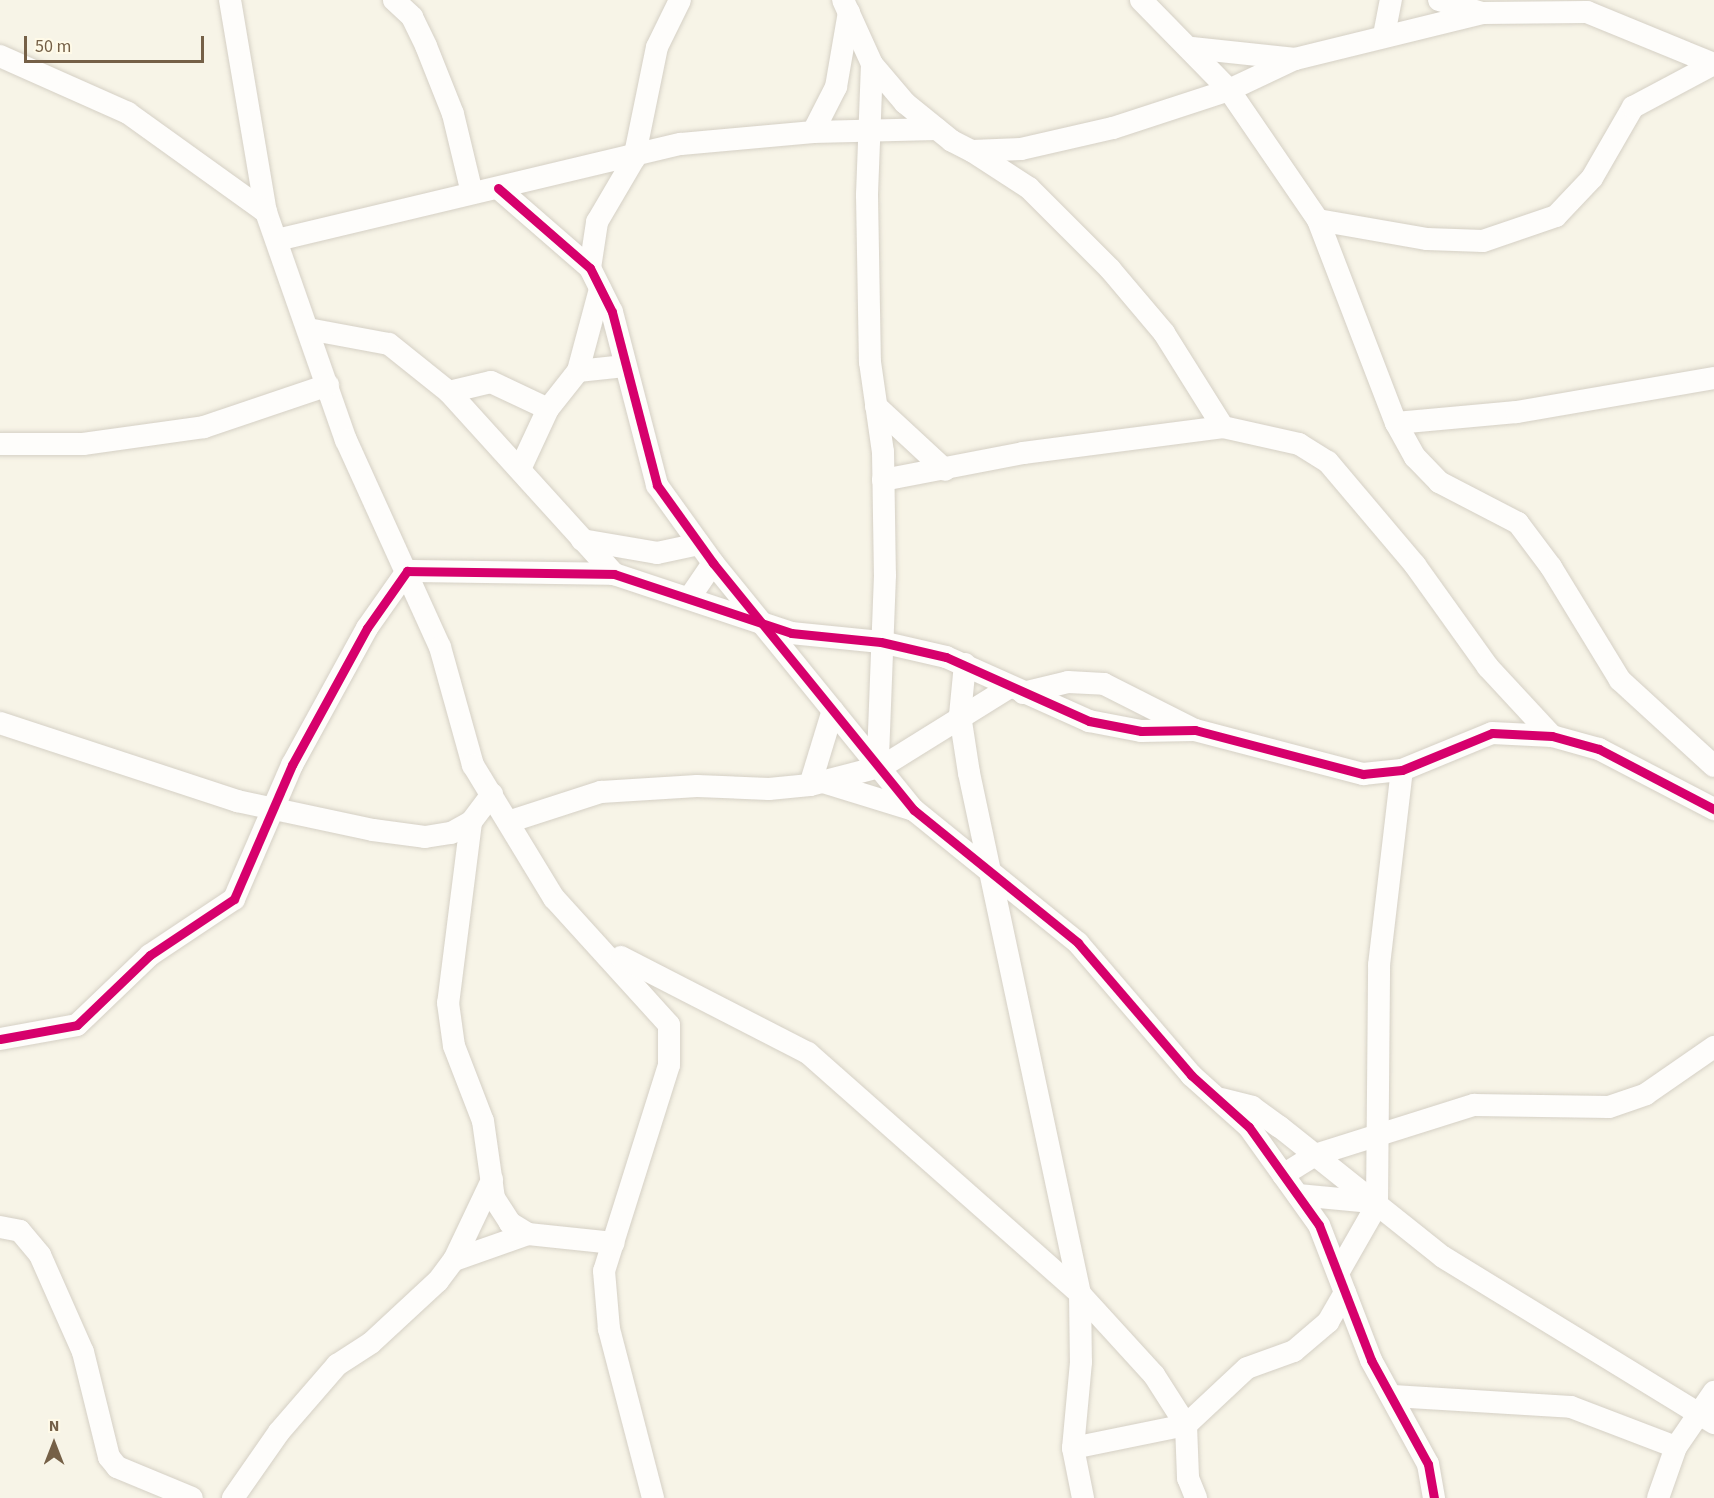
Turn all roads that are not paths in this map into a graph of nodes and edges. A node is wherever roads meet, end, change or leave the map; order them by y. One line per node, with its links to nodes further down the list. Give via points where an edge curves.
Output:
1 (230, 0): 24 (street)
2 (394, 0): 23 (street, via 412,17 426,46 453,114)
3 (680, 0): 21 (street, via 657,47)
4 (1141, 0): 11 (street)
5 (1392, 0): 10 (street)
6 (1439, 0): 9 (street)
7 (846, 6): 14 (street); 18 (street, via 836,87)
8 (1585, 6): 9 (street); 15 (street)
9 (1482, 13): 10 (street)
10 (1384, 35): 13 (street)
11 (1192, 48): 13 (street); 16 (street)
12 (0, 56): 24 (street, via 128,113)
13 (1295, 59): 16 (street)
14 (873, 64): 17 (street); 19 (street)
15 (1714, 64): 25 (street, via 1633,107 1592,178 1556,216 1483,241 1427,239)
16 (1229, 90): 20 (street, via 1113,128 1021,149); 25 (street)
17 (937, 129): 19 (street); 20 (street)
18 (813, 132): 19 (street); 21 (street, via 681,144)
19 (869, 132): 35 (street, via 870,362)
20 (972, 151): 38 (street, via 1029,188 1110,268 1164,333)
21 (634, 159): 22 (street); 27 (street, via 597,222)
22 (498, 188): 23 (street); 27 (street)
23 (472, 193): 26 (street)
24 (266, 212): 26 (street)
25 (1318, 220): 37 (street)
26 (277, 240): 29 (street)
27 (590, 268): 28 (street)
28 (600, 289): 30 (street, via 612,312); 31 (street)
29 (308, 329): 33 (street); 34 (street, via 389,344)
30 (624, 366): 31 (street); 44 (street, via 657,485)
31 (578, 371): 36 (street)
32 (1714, 378): 37 (street, via 1517,412)
33 (328, 385): 39 (street, via 204,427 84,444); 46 (street)
34 (449, 392): 36 (street, via 491,382); 40 (street)
35 (876, 406): 41 (street); 42 (street)
36 (548, 409): 40 (street)
37 (1396, 423): 59 (street, via 1415,457 1439,482 1518,523 1551,567 1620,680)
38 (1223, 427): 41 (street); 57 (street, via 1299,444 1328,462 1415,565 1488,667)
39 (0, 444)
40 (520, 469): 43 (street)
41 (945, 470): 42 (street)
42 (884, 480): 50 (street)
43 (582, 540): 44 (street, via 657,553); 47 (street)
44 (699, 544): 45 (street)
45 (713, 563): 48 (street); 49 (street)
46 (407, 571): 47 (street); 62 (street, via 440,647 473,765); 63 (street, via 333,688)
47 (614, 574): 48 (street)
48 (690, 597): 49 (street)
49 (768, 624): 50 (street, via 791,633); 53 (street)
50 (881, 642): 51 (street); 58 (street)
51 (964, 664): 52 (street); 54 (street)
52 (1016, 690): 54 (street); 56 (street, via 1089,721 1141,731); 56 (street, via 1068,682 1104,684)
53 (833, 710): 58 (street); 61 (street)
54 (960, 715): 58 (street, via 943,733); 68 (street)
55 (0, 723): 63 (street, via 237,801)
56 (1194, 730): 60 (street, via 1312,765 1363,774)
57 (1552, 736): 60 (street, via 1492,733); 64 (street, via 1599,749)
58 (881, 763): 61 (street); 65 (street)
59 (1714, 766)
60 (1402, 770): 73 (street, via 1379,965)
61 (816, 784): 65 (street); 66 (street, via 640,787 601,792)
62 (492, 794): 66 (street); 67 (street)
63 (275, 807): 67 (street, via 425,837 451,833); 70 (street, via 234,899 150,954 77,1025)
64 (1714, 809)
65 (914, 810): 68 (street)
66 (511, 821): 69 (street, via 554,898)
67 (471, 822): 76 (street, via 448,970 448,1003 454,1046 483,1121)
68 (988, 869): 72 (street, via 1078,943); 84 (street)
69 (601, 946): 81 (street, via 669,1025 669,1065); 84 (street, via 808,1053)
70 (0, 1039)
71 (1714, 1047): 73 (street, via 1646,1094 1609,1107 1474,1105)
72 (1215, 1097): 74 (street, via 1252,1107); 75 (street, via 1249,1127)
73 (1377, 1137): 74 (street); 78 (street)
74 (1315, 1155): 75 (street); 78 (street)
75 (1283, 1174): 77 (street)
76 (492, 1180): 80 (street, via 494,1198 510,1223); 82 (street)
77 (1298, 1195): 78 (street); 83 (street, via 1320,1225)
78 (1375, 1204): 83 (street); 87 (street, via 1443,1257)
79 (0, 1227): 91 (street, via 20,1231 40,1255 83,1352 109,1457 117,1467)
80 (528, 1234): 81 (street); 82 (street)
81 (614, 1243): 93 (street, via 604,1271 609,1329)
82 (454, 1260): 92 (street, via 371,1342 337,1365 279,1431)
83 (1342, 1283): 86 (street, via 1371,1360); 88 (street, via 1329,1322 1294,1351 1247,1368)
84 (1080, 1294): 88 (street, via 1154,1375); 90 (street, via 1081,1362)
85 (1714, 1392): 87 (street)
86 (1393, 1396): 89 (street, via 1571,1407); 96 (street, via 1428,1464)
87 (1706, 1419): 89 (street)
88 (1186, 1425): 90 (street); 95 (street, via 1188,1478)
89 (1676, 1447): 97 (street)
90 (1073, 1448): 94 (street)
91 (192, 1498)
92 (234, 1498)
93 (653, 1498)
94 (1083, 1498)
95 (1196, 1498)
96 (1434, 1498)
97 (1658, 1498)

